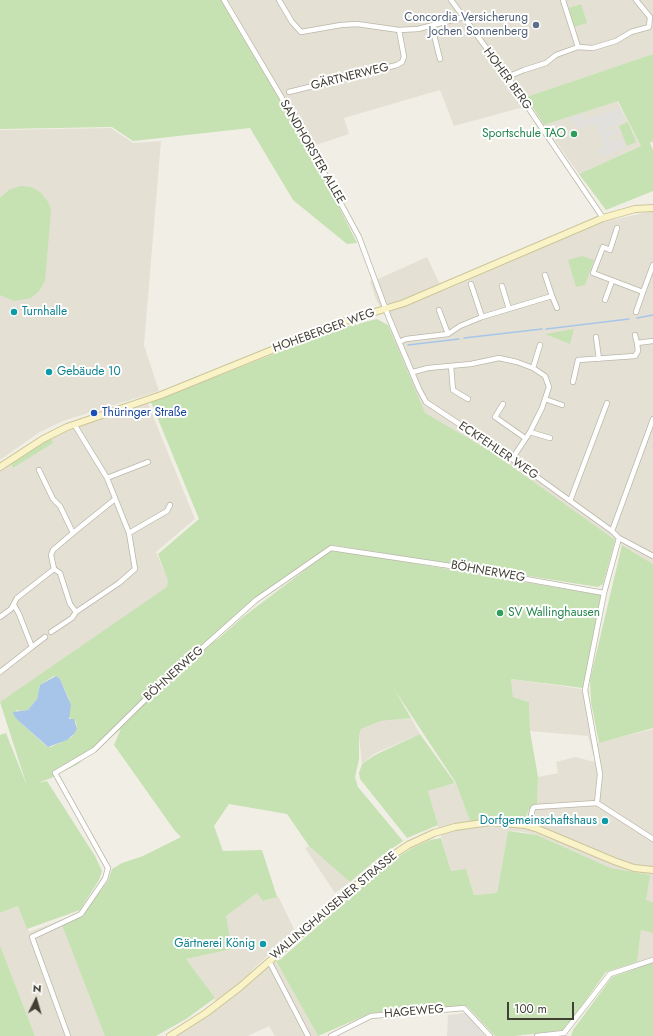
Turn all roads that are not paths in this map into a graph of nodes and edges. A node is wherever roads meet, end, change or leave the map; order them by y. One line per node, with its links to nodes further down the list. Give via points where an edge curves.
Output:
1 (224, 0): 27 (street, SANDHORSTER ALLEE, via 306,139 359,236)
2 (279, 0): 9 (street, via 301,32 358,24)
3 (451, 0): 6 (street, HOHER BERG)
4 (563, 0): 10 (street)
5 (636, 0): 8 (street, via 650,17)
6 (464, 18): 7 (street); 12 (street, HOHER BERG)
7 (432, 27): 9 (street); 11 (street)
8 (651, 27): 10 (street, via 631,32 616,41 593,48)
9 (399, 30): 13 (street, GÄRTNERWEG, via 404,57 397,65)
10 (578, 47): 12 (street, via 546,63)
11 (440, 59)
12 (508, 77): 15 (street, HOHER BERG)
13 (289, 92)
14 (653, 208): 15 (street, HOHEBERGER WEG, via 635,209)
15 (603, 218): 27 (street, HOHEBERGER WEG)
16 (617, 228): 19 (street, via 610,250 603,247 593,273)
17 (653, 265): 22 (street)
18 (545, 275): 23 (street)
19 (612, 281): 22 (street); 24 (street)
20 (470, 284): 30 (street)
21 (502, 286): 26 (street)
22 (643, 292): 29 (street)
23 (552, 296): 25 (street); 26 (street)
24 (605, 300)
25 (557, 308)
26 (509, 309): 30 (street)
27 (386, 310): 35 (street, ECKFEHLER WEG); 49 (street, HOHEBERGER WEG, via 336,324 161,395)
28 (439, 310): 31 (street)
29 (636, 312)
30 (482, 317): 31 (street)
31 (448, 334): 35 (street)
32 (635, 335): 36 (street)
33 (596, 337): 38 (street)
34 (653, 341): 36 (street)
35 (399, 342): 41 (street, ECKFEHLER WEG)
36 (637, 343): 38 (street, via 638,351 635,356)
37 (540, 345): 40 (street)
38 (599, 359): 42 (street, via 578,360)
39 (451, 366): 40 (street, via 499,358); 41 (street); 43 (street, via 453,390)
40 (532, 368): 44 (street, via 545,376 549,386)
41 (413, 372): 53 (street, ECKFEHLER WEG, via 426,402)
42 (573, 382)
43 (468, 399)
44 (545, 399): 47 (street); 50 (street)
45 (608, 403): 59 (street)
46 (503, 404): 51 (street, via 495,417)
47 (562, 405)
48 (653, 419): 61 (street)
49 (74, 424): 55 (street, HOHEBERGER WEG, via 54,432); 57 (street)
50 (530, 432): 51 (street); 52 (street)
51 (525, 438): 53 (street)
52 (550, 438)
53 (512, 459): 59 (street, ECKFEHLER WEG)
54 (148, 462): 57 (street)
55 (0, 467)
56 (39, 470): 62 (street)
57 (106, 478): 58 (street)
58 (116, 499): 62 (street); 63 (street)
59 (570, 501): 61 (street, ECKFEHLER WEG)
60 (170, 505): 63 (street, via 167,511)
61 (612, 531): 64 (street, ECKFEHLER WEG)
62 (73, 533): 66 (street, via 53,550 51,555)
63 (129, 533): 69 (street, via 135,569)
64 (619, 538): 65 (street, ECKFEHLER WEG); 67 (street)
65 (653, 556)
66 (54, 569): 68 (street, via 17,598); 69 (street, via 60,573 70,604)
67 (604, 593): 75 (street, via 584,690 600,774); 81 (street, BÖHNERWEG, via 331,548 256,600 153,692 94,750 55,773 108,868 105,879 81,914 32,937)
68 (14, 605): 70 (street); 73 (street)
69 (76, 612): 71 (street, via 72,618)
70 (0, 617)
71 (51, 632)
72 (45, 637): 73 (street)
73 (32, 647): 74 (street)
74 (0, 672)
75 (597, 803): 76 (street, via 535,807 532,808); 77 (street)
76 (525, 825): 78 (street, WALLINGHAUSENER STRASSE, via 614,861 634,868); 80 (street, WALLINGHAUSENER STRASSE, via 490,822 471,824 434,833 408,845 384,862)
77 (653, 839)
78 (653, 870)
79 (653, 960): 86 (street, via 610,974 564,1033)
80 (269, 961): 82 (street, WALLINGHAUSENER STRASSE, via 224,1000); 83 (street)
81 (68, 1036)
82 (170, 1036)
83 (308, 1036)
84 (331, 1036): 85 (street, HAGEWEG, via 371,1016 464,1008)
85 (490, 1036)
86 (537, 1036)

